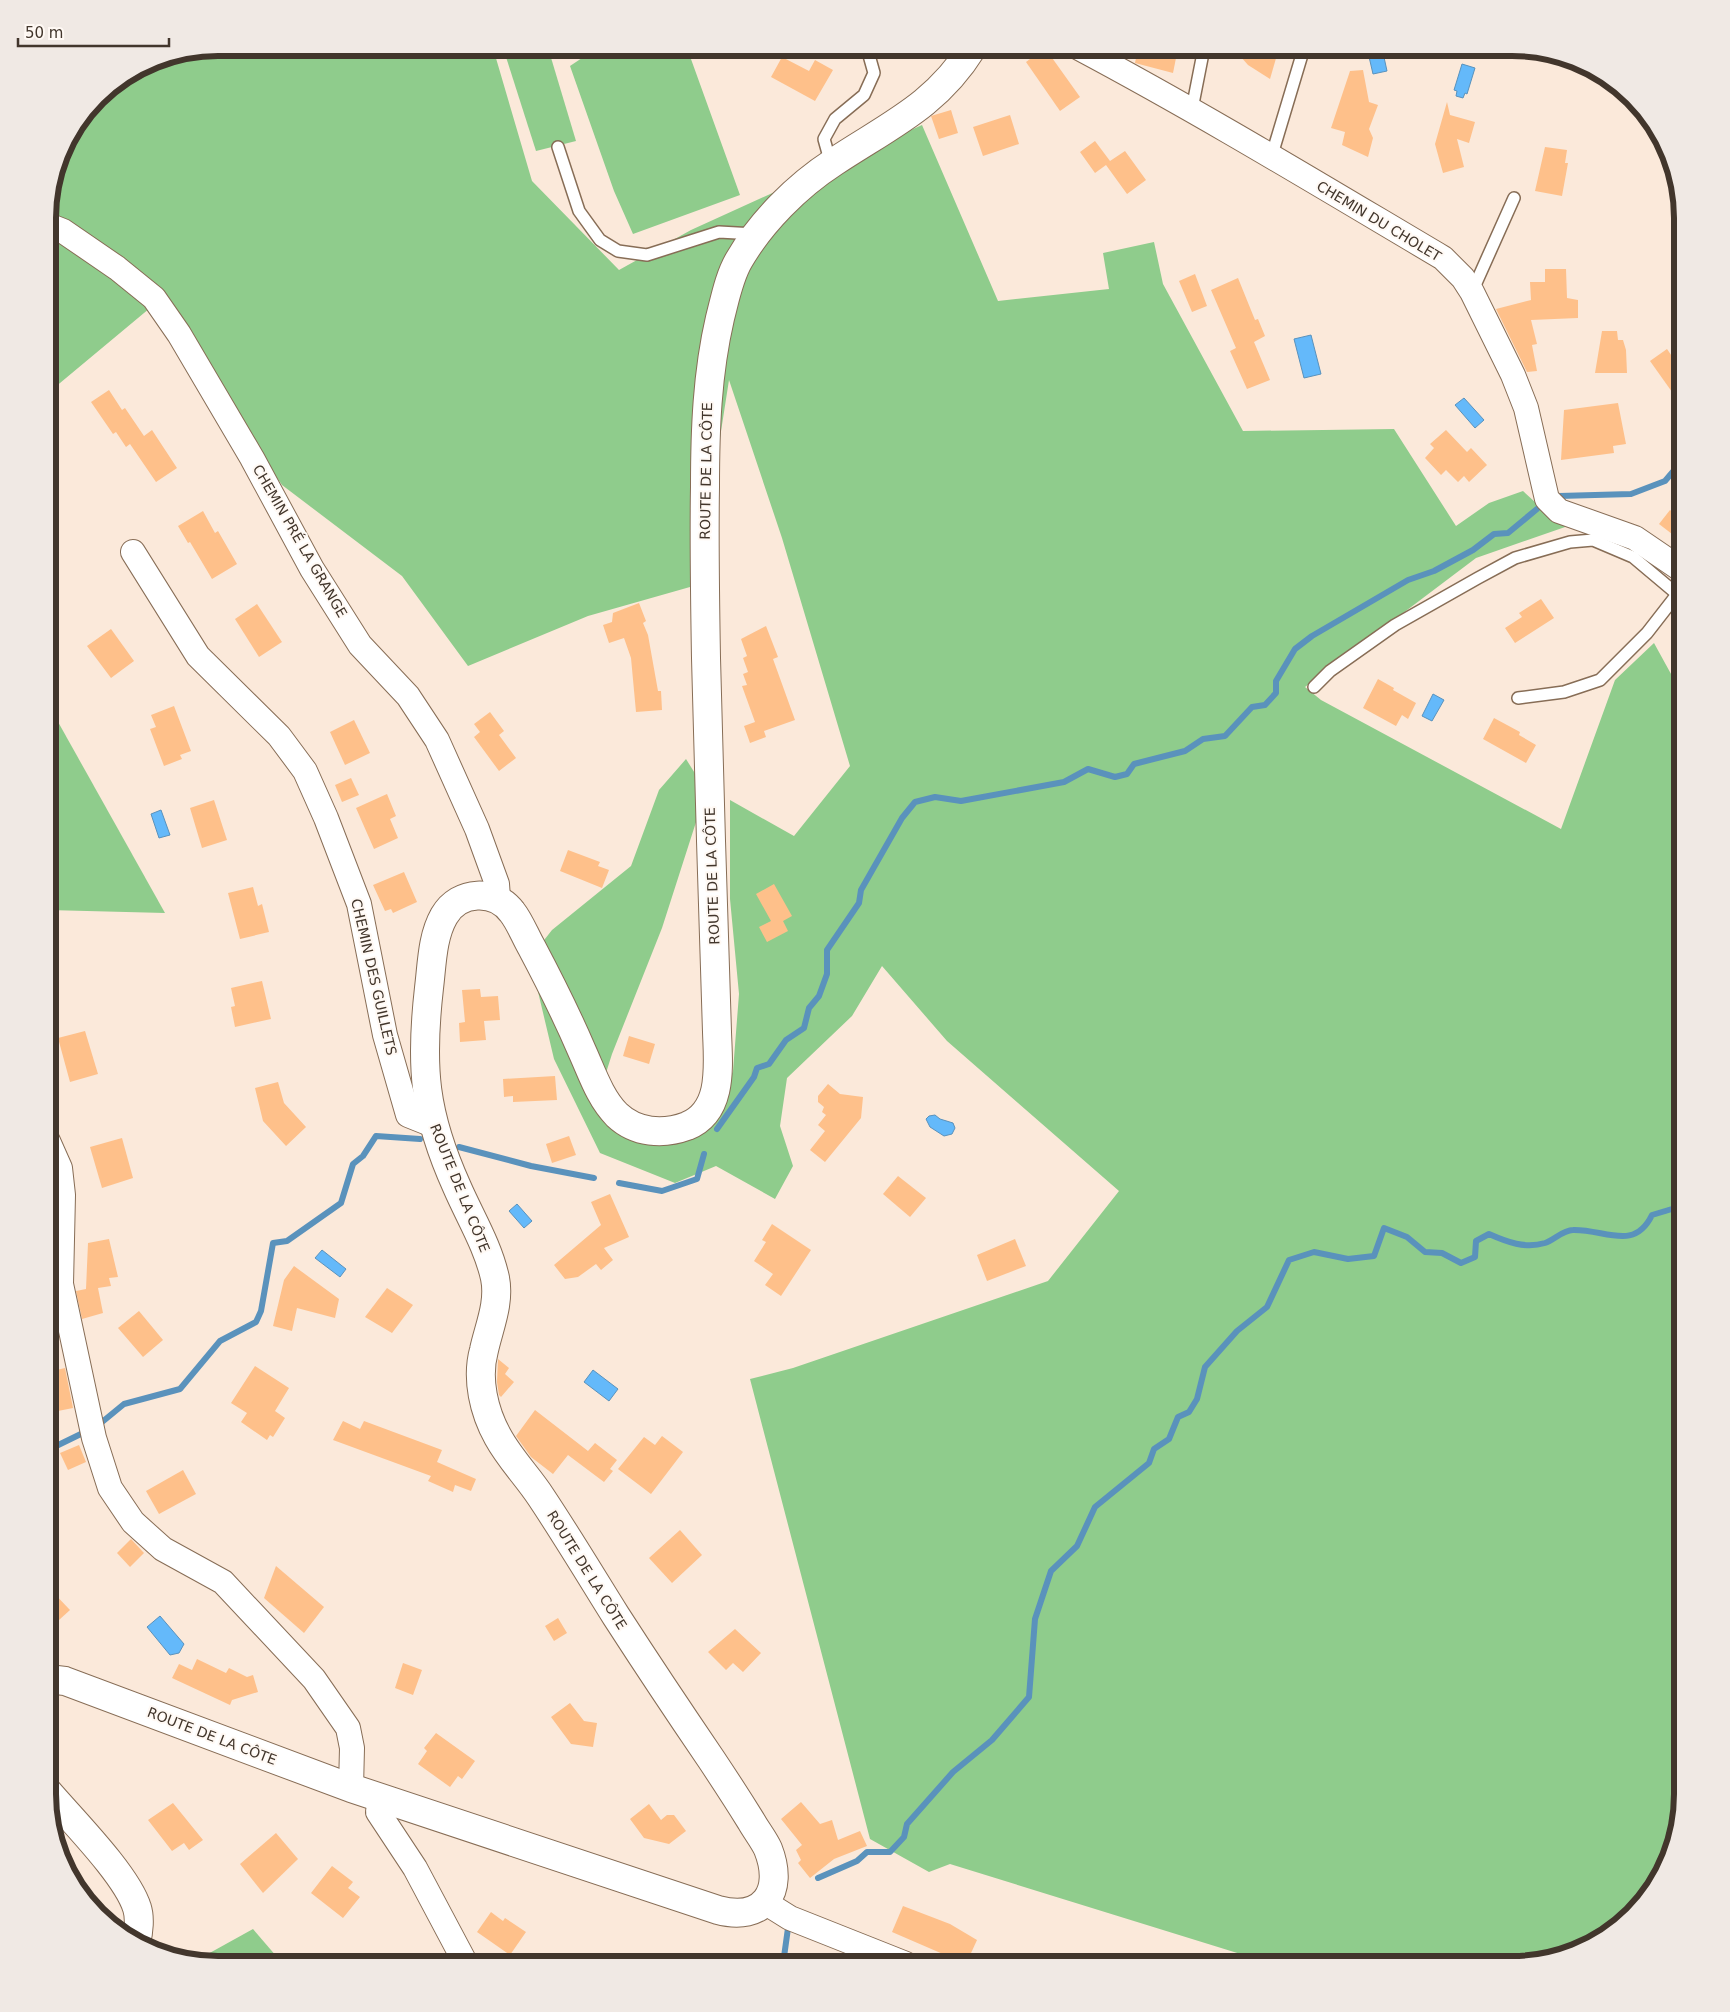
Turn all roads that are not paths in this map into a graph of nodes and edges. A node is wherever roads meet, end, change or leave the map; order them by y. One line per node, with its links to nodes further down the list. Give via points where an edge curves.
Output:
1 (870, 57): 9 (lane, via 874,73 864,95 835,119 824,139)
2 (965, 57): 9 (street, ROUTE DE LA CÔTE, via 947,82 927,101)
3 (1096, 57): 6 (street, CHEMIN DU CHOLET)
4 (1202, 57): 6 (lane)
5 (1301, 57): 8 (lane)
6 (1192, 109): 8 (street, CHEMIN DU CHOLET)
7 (558, 147): 12 (lane, via 579,211 600,240 618,251 647,255 719,232)
8 (1271, 158): 13 (street, CHEMIN DU CHOLET, via 1444,258)
9 (831, 164): 12 (street, ROUTE DE LA CÔTE, via 792,194)
10 (1514, 198): 13 (lane)
11 (57, 229): 20 (street, CHEMIN PRÉ LA GRANGE, via 154,298 179,334 312,569 360,645 408,696 437,740 477,829 497,884)
12 (756, 234): 20 (street, ROUTE DE LA CÔTE, via 738,262 724,300 709,372 706,418 704,562 718,1081 706,1112 691,1125 672,1130 644,1130 614,1112 598,1087 560,1002 514,913)
13 (1472, 292): 15 (street, CHEMIN DU CHOLET, via 1526,408 1547,499 1559,511 1635,538)
14 (133, 552): 21 (street, CHEMIN DES GUILLETS, via 198,656 279,736 306,771 359,904 385,1035 408,1115)
15 (1674, 565)
16 (1674, 587): 18 (lane, via 1633,557 1593,540 1570,542 1515,558 1395,625)
17 (1674, 599): 19 (lane, via 1647,633 1600,680 1564,692)
18 (1314, 687)
19 (1518, 698)
20 (498, 898): 21 (street, ROUTE DE LA CÔTE, via 478,894 459,901 446,912 438,928 425,1050 425,1087)
21 (432, 1125): 27 (street, ROUTE DE LA CÔTE, via 496,1282 494,1317 484,1348 480,1376 486,1407 498,1437 543,1500 768,1849 773,1888)
22 (56, 1160): 24 (street, via 63,1195 61,1284 94,1438 110,1488 133,1522 163,1549 223,1582 314,1678 348,1728 352,1748)
23 (56, 1680): 24 (street, ROUTE DE LA CÔTE)
24 (351, 1788): 25 (street, ROUTE DE LA CÔTE)
25 (380, 1798): 27 (street, ROUTE DE LA CÔTE, via 731,1914 747,1913); 29 (street, via 378,1812 414,1868)
26 (57, 1802): 28 (street, via 130,1892 137,1908)
27 (766, 1903): 30 (street, via 790,1918)
28 (138, 1935)
29 (462, 1956)
30 (886, 1956)

